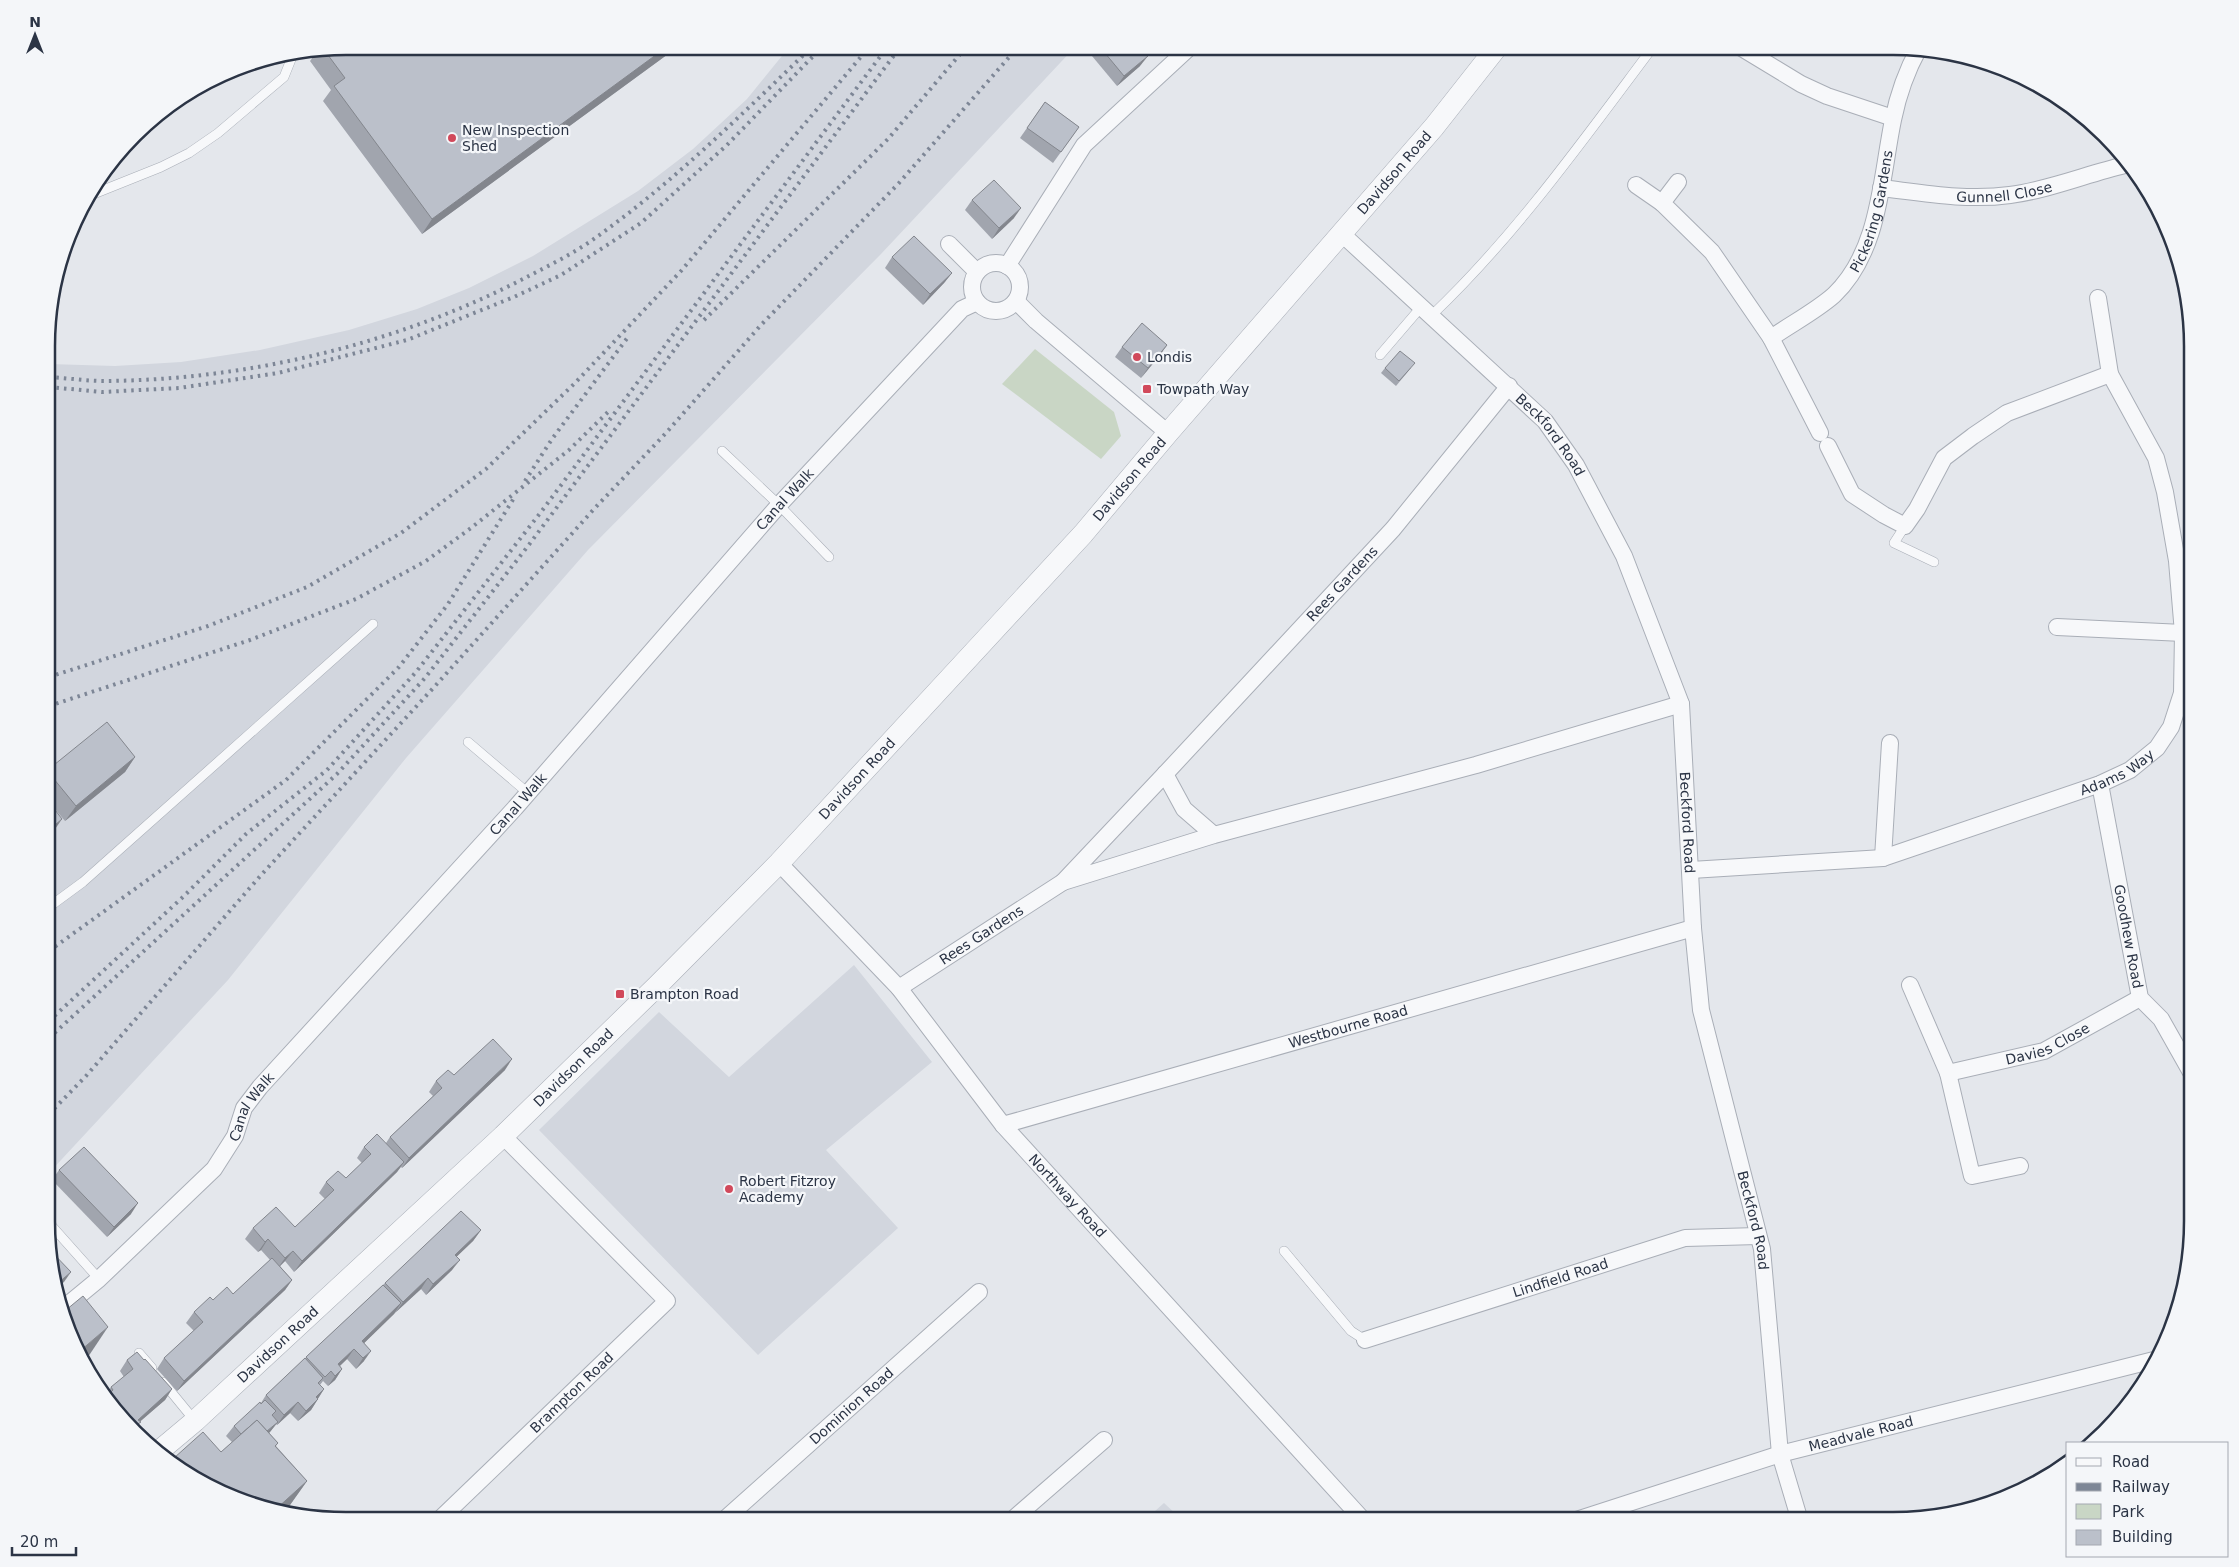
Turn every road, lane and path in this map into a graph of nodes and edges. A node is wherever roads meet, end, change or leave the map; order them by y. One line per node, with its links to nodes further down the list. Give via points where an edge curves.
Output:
1 (1181, 55): 16 (street, via 1084,145)
2 (1491, 55): 14 (street, Davidson Road)
3 (1647, 55): 21 (lane, via 1537,198 1459,289)
4 (1753, 55): 7 (street, via 1827,96)
5 (1915, 56): 7 (street, Pickering Gardens)
6 (290, 61): 12 (lane, via 284,77 189,153)
7 (1893, 118): 11 (street, Pickering Gardens)
8 (2122, 166): 11 (street, Gunnell Close, via 1995,197 1961,197)
9 (1678, 182): 13 (street)
10 (1636, 185): 13 (street)
11 (1881, 188): 22 (street, Pickering Gardens, via 1868,242 1849,277 1834,295)
12 (100, 191)
13 (1662, 203): 22 (street, via 1712,252)
14 (1342, 234): 21 (street, Beckford Road); 26 (street, Davidson Road)
15 (950, 244): 17 (street)
16 (1007, 266): 17 (street, via 990,264); 19 (street, via 1020,281)
17 (977, 272): 20 (street, via 972,287)
18 (2098, 298): 24 (street, Adams Way)
19 (1016, 301): 20 (street, via 996,312); 26 (street)
20 (976, 302): 28 (street, Canal Walk, via 962,309)
21 (1427, 310): 23 (lane); 25 (street, Beckford Road)
22 (1771, 338): 29 (street, via 1852,494)
23 (1380, 355)
24 (2110, 374): 29 (street, via 2007,414 1973,436 1944,458); 34 (street, Adams Way, via 2156,458 2177,562)
25 (1509, 386): 35 (street, Beckford Road, via 1545,421 1576,465 1624,556); 38 (street, Rees Gardens, via 1393,529)
26 (1168, 433): 43 (street, Davidson Road, via 1083,534)
27 (722, 451): 28 (lane)
28 (779, 505): 30 (lane); 40 (street, Canal Walk)
29 (1905, 526): 31 (lane, via 1894,543)
30 (829, 557)
31 (1934, 562)
32 (373, 624): 46 (lane, via 83,882)
33 (2057, 627): 34 (street)
34 (2183, 633): 39 (street, Adams Way, via 2182,693 2171,727 2157,748 2130,770)
35 (1681, 704): 41 (street, Rees Gardens, via 1476,766); 44 (street, Beckford Road)
36 (468, 742): 40 (lane)
37 (1890, 743): 42 (street)
38 (1165, 774): 41 (street, via 1184,809); 45 (street, Rees Gardens)
39 (2100, 784): 42 (street, Adams Way); 50 (street, Goodhew Road)
40 (528, 793): 59 (street, Canal Walk, via 260,1087 244,1108 235,1136 214,1169)
41 (1214, 835): 45 (street, Rees Gardens)
42 (1883, 858): 44 (street, Adams Way)
43 (779, 863): 49 (street, Northway Road); 54 (street, Davidson Road)
44 (1691, 870): 47 (street, Beckford Road)
45 (1063, 882): 49 (street, Rees Gardens)
46 (55, 903)
47 (1693, 928): 53 (street, Westbourne Road); 57 (street, Beckford Road, via 1701,1010)
48 (1910, 985): 52 (street)
49 (899, 988): 53 (street, Northway Road)
50 (2140, 998): 51 (street, Goodhew Road, via 2161,1019); 52 (street, Davies Close, via 2044,1051)
51 (2184, 1060)
52 (1948, 1073): 55 (street, via 1972,1176)
53 (1003, 1125): 72 (street, Northway Road)
54 (503, 1136): 65 (street, Davidson Road); 69 (street, Brampton Road, via 667,1301)
55 (2020, 1166)
56 (55, 1230): 59 (lane)
57 (1758, 1236): 62 (street, Lindfield Road, via 1685,1238); 68 (street, Beckford Road, via 1762,1249)
58 (1284, 1251): 62 (lane, via 1351,1331)
59 (99, 1279): 61 (street, Canal Walk)
60 (978, 1292): 70 (street, Dominion Road)
61 (67, 1305)
62 (1365, 1340)
63 (139, 1353): 65 (lane)
64 (2147, 1362): 68 (street, Meadvale Road)
65 (195, 1421): 67 (street, Davidson Road)
66 (1104, 1440): 71 (street)
67 (163, 1447)
68 (1780, 1454): 73 (street, Meadvale Road); 74 (street, Beckford Road)
69 (447, 1512)
70 (733, 1512)
71 (1021, 1512)
72 (1357, 1512)
73 (1601, 1512)
74 (1797, 1512)

